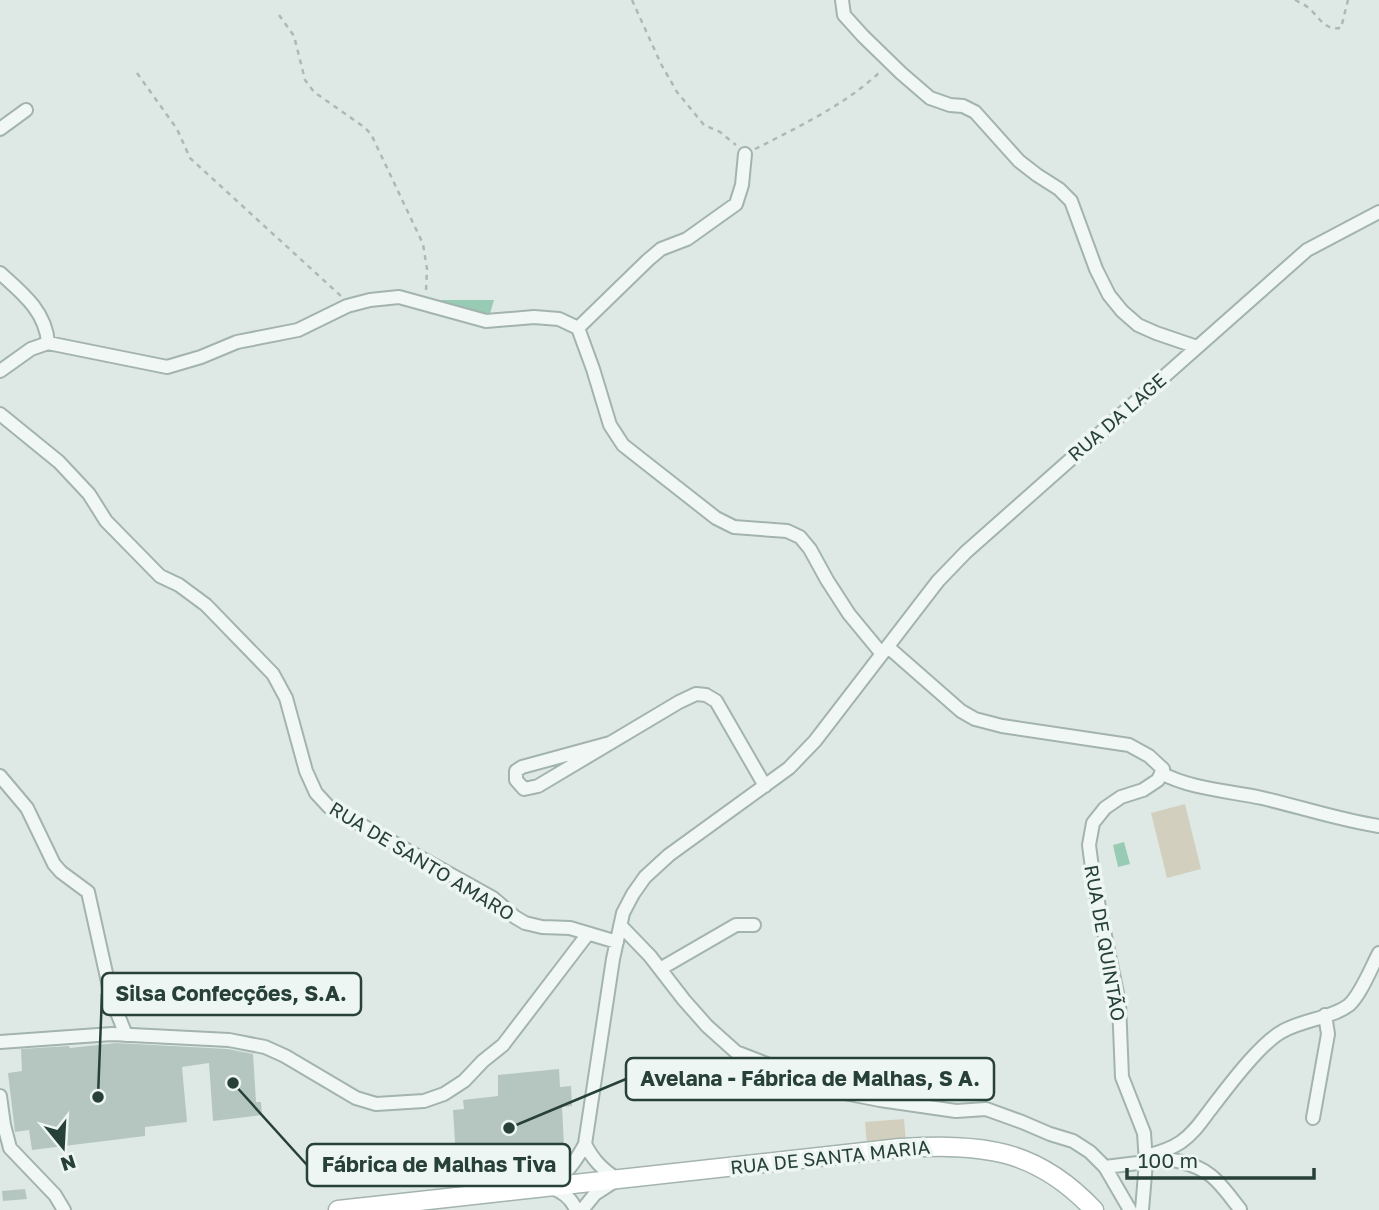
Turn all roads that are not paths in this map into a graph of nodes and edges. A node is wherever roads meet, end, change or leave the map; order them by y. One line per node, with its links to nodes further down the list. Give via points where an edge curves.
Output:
1 (842, 0): 9 (street, via 844,15 930,98 975,112 1019,161 1071,201 1096,269 1122,312 1138,325)
2 (26, 110): 3 (street)
3 (0, 129)
4 (745, 154): 7 (street, via 736,204 687,239 661,249)
5 (1379, 212): 9 (street, RUA DA LAGE, via 1307,250)
6 (0, 272): 8 (street, via 31,301)
7 (578, 328): 8 (street, via 559,318 486,321 399,298 347,306 298,330 237,342 167,367); 12 (street, via 610,425 623,445 716,518 734,527 787,531 800,537 849,614)
8 (48, 343): 10 (street)
9 (1197, 347): 12 (street, RUA DA LAGE, via 966,552)
10 (0, 371)
11 (0, 414): 20 (street, RUA DE SANTO AMARO, via 59,462 89,494 106,521 160,576 206,605 273,674 286,698 306,771 316,793 330,807 493,898 525,923)
12 (885, 650): 14 (street, via 975,719 1129,745 1149,756 1163,769); 16 (street, RUA DA LAGE, via 815,741)
13 (610, 743): 13 (street, via 538,786 524,789 516,780 516,771 523,766); 16 (street, via 678,702 706,695 716,701)
14 (1161, 773): 17 (street); 30 (street, RUA DE QUINTÃO, via 1143,790 1105,808 1093,823 1089,845 1119,1003 1122,1077 1144,1133)
15 (0, 776): 25 (street, via 27,808 54,863 88,892 112,1000)
16 (765, 786): 19 (street, RUA DA LAGE, via 645,877 623,913)
17 (1379, 826)
18 (754, 925): 23 (street, via 736,925)
19 (621, 926): 21 (street, RUA DA LAGE); 23 (street)
20 (587, 934): 21 (street, RUA DE SANTO AMARO); 25 (street, via 503,1045 464,1081 424,1101 376,1104 356,1098 265,1047 229,1040)
21 (617, 942): 29 (street, RUA DA LAGE)
22 (1379, 953): 24 (street, via 1348,1005)
23 (660, 969): 31 (street, via 707,1026 736,1052 839,1092 956,1111 986,1109 1073,1141)
24 (1325, 1015): 28 (street, via 1328,1034); 30 (street, via 1282,1031 1229,1085 1195,1129 1181,1142)
25 (126, 1035): 26 (street)
26 (1, 1039)
27 (0, 1096): 35 (street, via 10,1149)
28 (1313, 1118)
29 (585, 1144): 32 (street, via 604,1171); 33 (street, via 577,1161)
30 (1146, 1159): 31 (street); 34 (street, via 1197,1167 1212,1176); 41 (street, RUA DE QUINTÃO)
31 (1105, 1167): 40 (street)
32 (619, 1180): 33 (main road, RUA DE SANTA MARIA); 38 (street, via 595,1194); 39 (main road, RUA DE SANTA MARIA, via 900,1148 961,1146 1025,1160 1055,1175)
33 (548, 1187): 36 (main road, RUA DE SANTA MARIA); 37 (street, via 568,1197)
34 (1240, 1209)
35 (64, 1210)
36 (338, 1210)
37 (576, 1210)
38 (582, 1210)
39 (1094, 1210)
40 (1130, 1210)
41 (1142, 1210)

